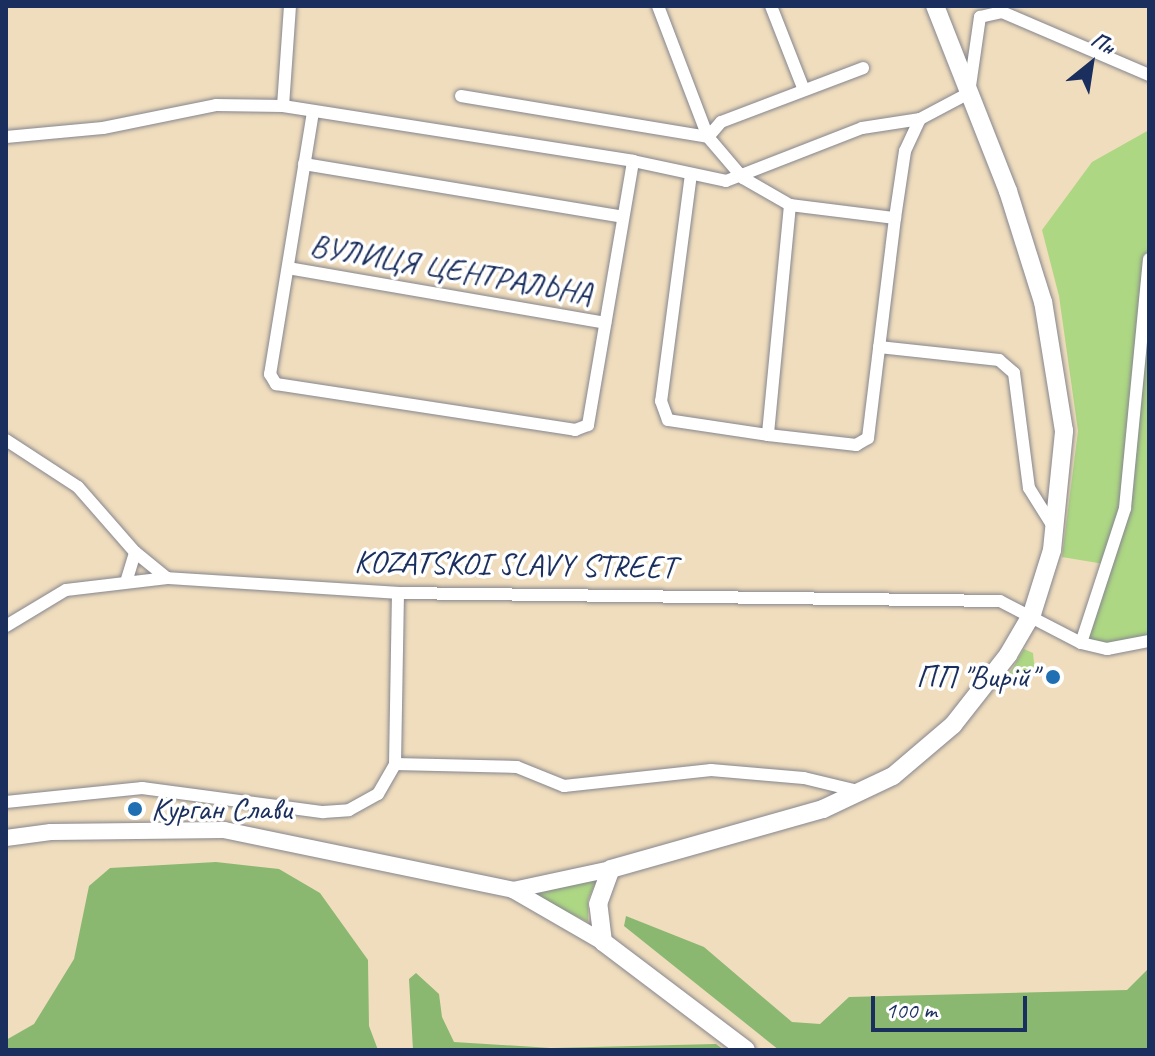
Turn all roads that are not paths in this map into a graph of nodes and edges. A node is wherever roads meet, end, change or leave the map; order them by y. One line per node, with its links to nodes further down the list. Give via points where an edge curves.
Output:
1 (290, 6): 10 (street)
2 (658, 6): 14 (street)
3 (771, 6): 7 (street)
4 (935, 6): 8 (main road)
5 (863, 68): 7 (street)
6 (1149, 75): 8 (street, via 1002,12 980,17)
7 (804, 90): 14 (street, via 721,122)
8 (969, 93): 12 (street); 28 (main road, via 1043,302 1064,431)
9 (461, 96): 14 (street)
10 (283, 106): 11 (street); 13 (street, via 216,105 103,128)
11 (309, 111): 15 (street); 16 (street)
12 (920, 119): 18 (street, via 862,128); 21 (street, via 905,151)
13 (6, 137)
14 (708, 137): 18 (street)
15 (633, 161): 17 (street); 20 (street)
16 (304, 164): 20 (street); 23 (street)
17 (691, 174): 18 (street, via 726,181); 26 (street, via 661,401 668,420)
18 (743, 178): 19 (street)
19 (790, 205): 21 (street); 26 (street)
20 (623, 217): 24 (street)
21 (895, 218): 25 (street)
22 (1149, 259): 36 (street, via 1125,508)
23 (288, 268): 24 (street, ВУЛИЦЯ ЦЕНТРАЛЬНА); 24 (street, via 270,374 276,384 575,430 588,425)
24 (605, 323)
25 (879, 347): 26 (street, via 868,438 856,445); 28 (street, via 999,360 1014,373 1029,488)
26 (768, 435)
27 (6, 440): 29 (street, via 78,487)
28 (1054, 528): 33 (main road)
29 (135, 552): 30 (street); 31 (street)
30 (167, 578): 31 (street, KOZATSKOI SLAVY STREET); 32 (street, KOZATSKOI SLAVY STREET)
31 (127, 579): 34 (street, KOZATSKOI SLAVY STREET, via 66,590)
32 (398, 593): 33 (street, KOZATSKOI SLAVY STREET, via 1000,601); 37 (street)
33 (1032, 614): 36 (street, KOZATSKOI SLAVY STREET); 38 (main road, via 995,674 953,725)
34 (6, 626)
35 (1149, 641): 36 (street, via 1107,649)
36 (1081, 643)
37 (395, 764): 38 (street, via 517,767 564,786 711,770 804,778); 39 (street, via 378,794 349,810 323,812 142,788)
38 (865, 793): 41 (main road, via 689,851)
39 (6, 802)
40 (6, 838): 42 (main road, via 51,832 224,830)
41 (611, 869): 42 (main road); 43 (main road, via 598,904)
42 (513, 890): 43 (main road)
43 (603, 942): 44 (main road)
44 (746, 1050)

